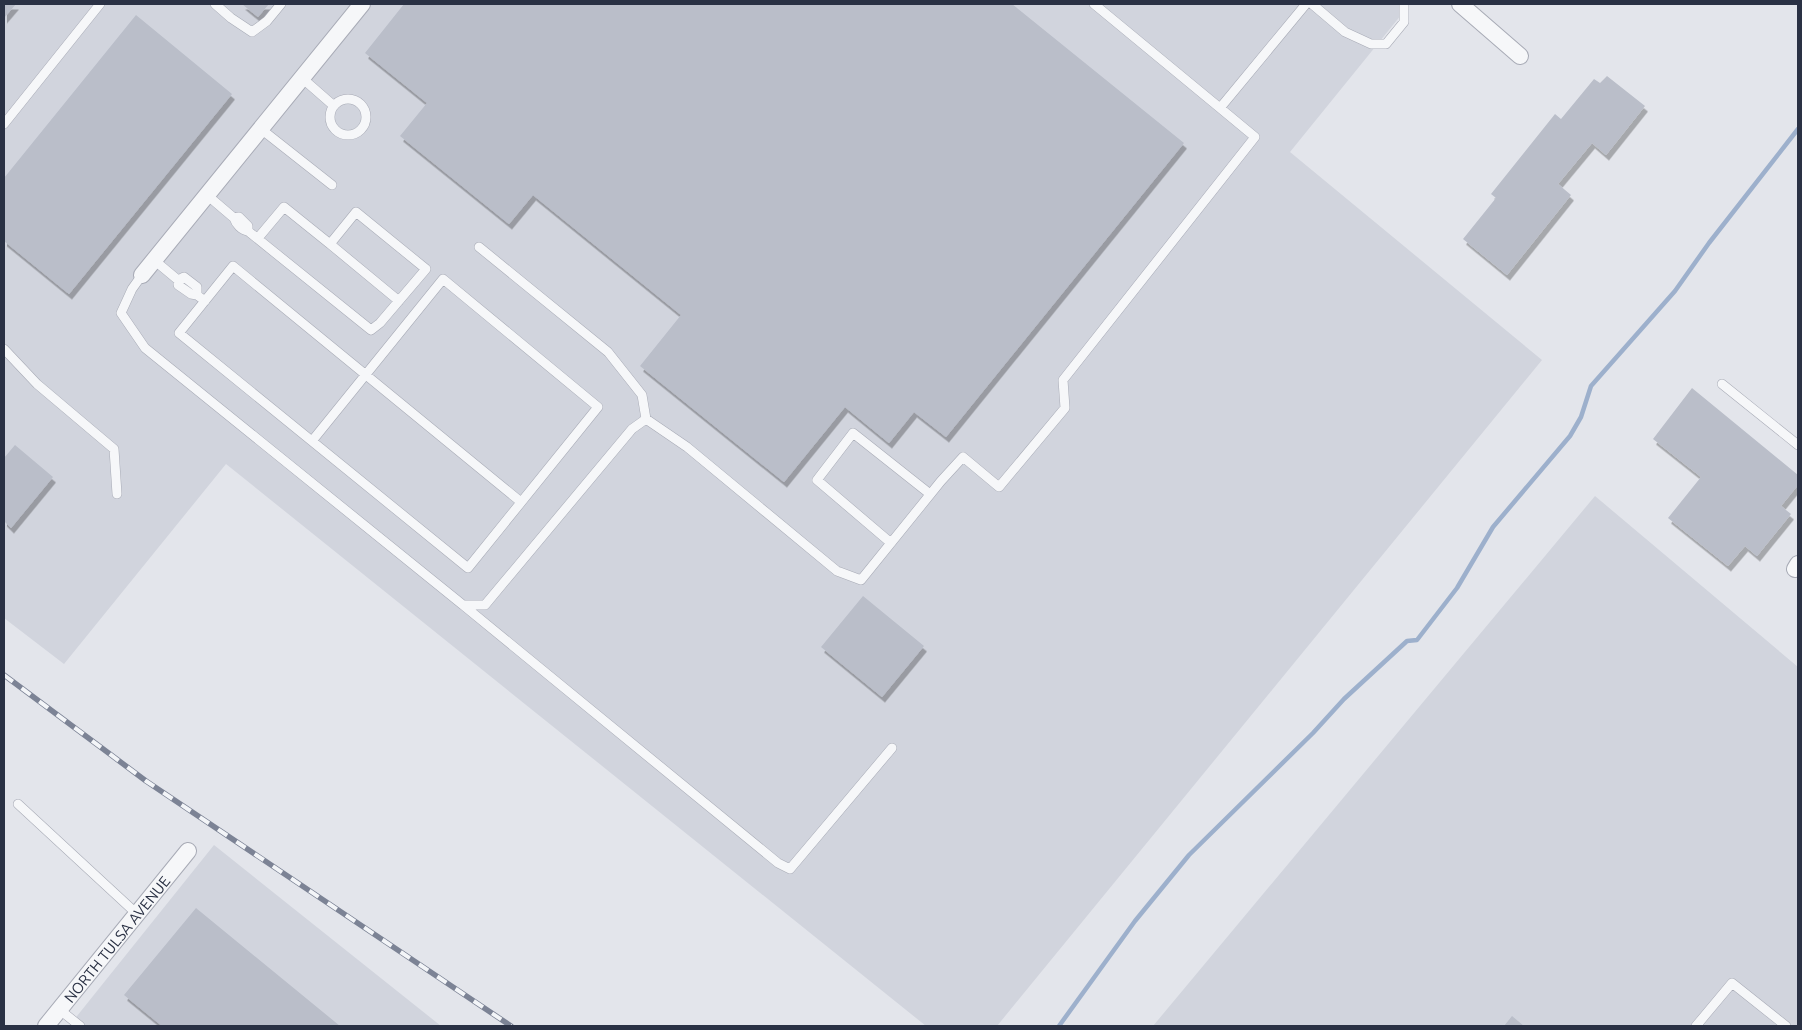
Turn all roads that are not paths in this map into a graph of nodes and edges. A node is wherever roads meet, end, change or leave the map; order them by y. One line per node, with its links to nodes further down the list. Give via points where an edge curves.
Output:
1 (100, 4): 14 (lane)
2 (215, 4): 3 (lane, via 252,32 267,21)
3 (281, 4)
4 (362, 4): 11 (street)
5 (1094, 4): 13 (lane)
6 (1306, 4): 13 (lane)
7 (1312, 4): 8 (lane, via 1345,32 1371,44 1386,44 1404,22)
8 (1404, 4)
9 (1460, 4): 10 (street)
10 (1520, 56)
11 (302, 78): 12 (lane); 15 (street)
12 (334, 106): 12 (lane, via 343,100 360,104 366,114 364,125 350,135 339,132 331,123)
13 (1220, 108): 32 (lane, via 1255,137 1063,380 1066,408 1000,488 963,457)
14 (4, 124)
15 (261, 129): 16 (lane); 17 (street)
16 (332, 185)
17 (207, 195): 18 (lane, via 234,218 235,223); 21 (street)
18 (258, 238): 19 (lane, via 284,207); 24 (lane, via 371,330)
19 (330, 244): 24 (lane); 24 (lane, via 356,212 426,269)
20 (479, 247): 28 (lane, via 608,352 642,394)
21 (154, 260): 22 (street); 23 (lane, via 178,280 184,277 197,287 197,295)
22 (142, 275): 35 (lane, via 121,313 145,348)
23 (205, 301): 26 (lane, via 233,266); 29 (lane, via 179,333)
24 (399, 301)
25 (4, 349): 31 (lane, via 37,384 114,449)
26 (367, 376): 29 (lane); 33 (lane); 33 (lane, via 444,279 598,407)
27 (1722, 384): 30 (lane)
28 (646, 419): 34 (lane, via 687,447 837,571 860,580); 35 (lane, via 632,429 485,605)
29 (312, 441): 33 (lane, via 468,568)
30 (1798, 445)
31 (117, 494)
32 (930, 494): 34 (lane); 34 (lane, via 853,433 817,480)
33 (521, 502)
34 (891, 543)
35 (463, 605): 36 (lane, via 778,863 790,869)
36 (892, 748)
37 (18, 804): 39 (lane)
38 (188, 851): 39 (street, NORTH TULSA AVENUE)
39 (137, 914): 40 (street, NORTH TULSA AVENUE)
40 (60, 1010): 41 (street, NORTH TULSA AVENUE); 42 (lane)
41 (46, 1026)
42 (80, 1026)
43 (1696, 1026): 44 (lane, via 1732,983)
44 (1786, 1026)

